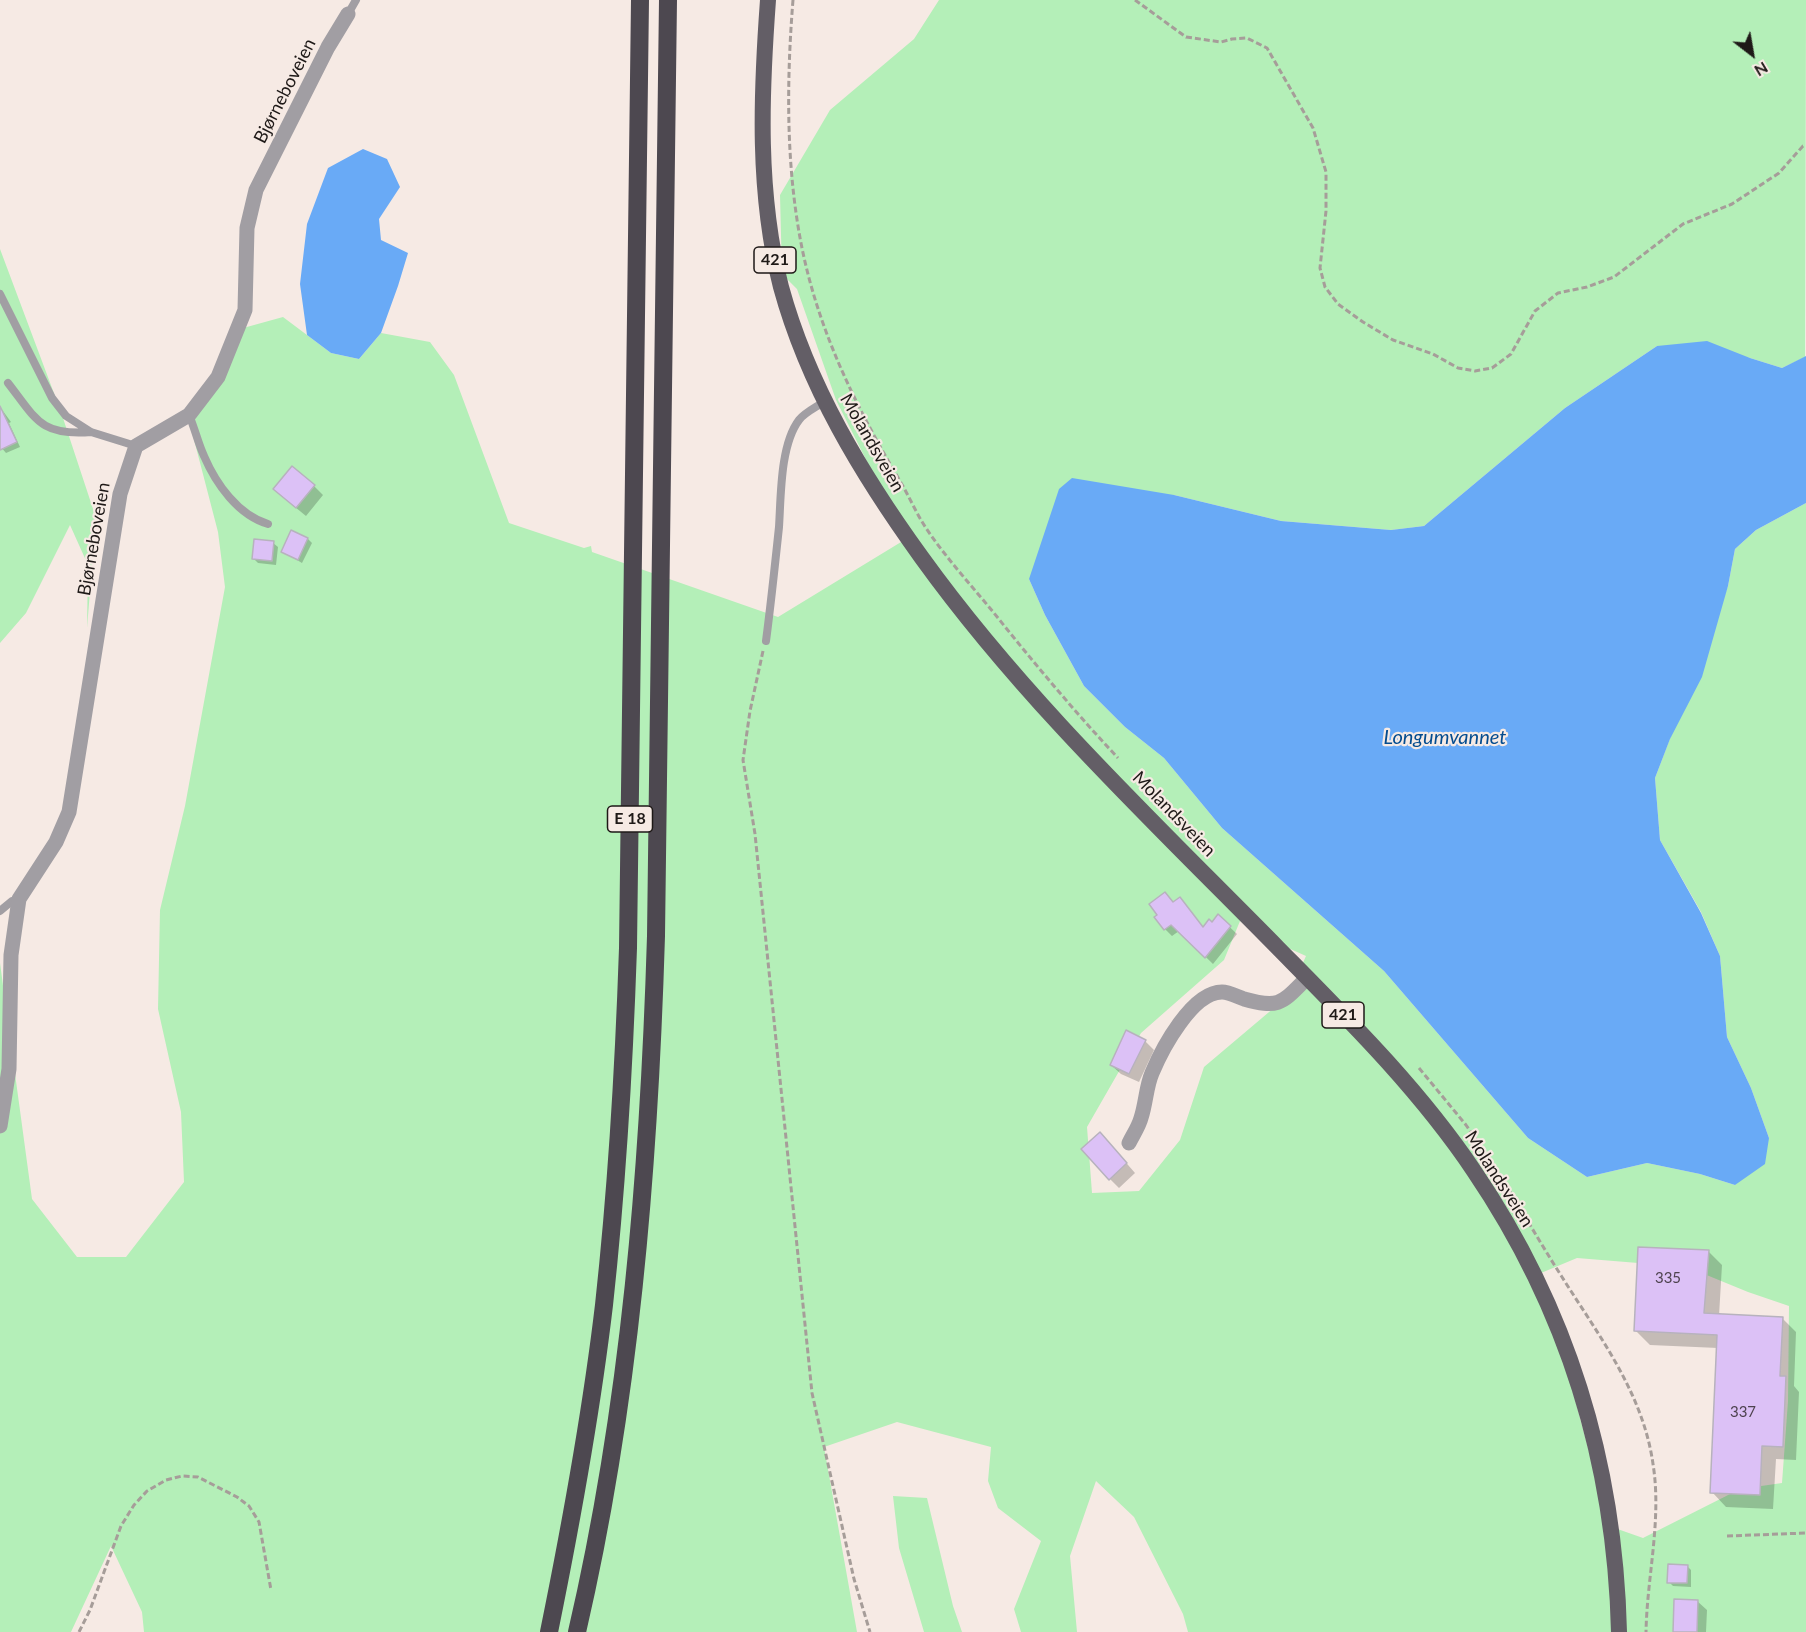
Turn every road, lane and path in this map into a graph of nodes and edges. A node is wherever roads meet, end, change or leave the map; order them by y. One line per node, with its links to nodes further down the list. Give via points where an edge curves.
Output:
1 (640, 0): 26 (highway, E 18, via 623,1085 615,1196 594,1377)
2 (668, 0): 27 (highway, E 18, via 656,936 646,1165 628,1341)
3 (768, 0): 10 (main road, Molandsveien / 421, via 762,126 770,226 792,322)
4 (793, 0): 14 (path, via 788,109 790,168 811,285 829,344 848,387)
5 (1136, 0): 7 (path, via 1186,38 1221,42 1247,38 1267,48 1313,128 1326,172 1320,268 1325,287 1338,304 1373,328 1458,368 1492,368 1511,354 1535,311 1558,293 1614,277 1683,224 1732,204 1779,173)
6 (352, 7): 11 (street, Bjørneboveien, via 256,190 247,228 245,310 218,377)
7 (1806, 145)
8 (0, 294): 12 (lane, via 52,398 66,416)
9 (8, 382): 12 (lane, via 37,422 70,434)
10 (825, 401): 16 (lane, via 800,419 786,453); 19 (main road, Molandsveien / 421, via 880,499 992,648 1110,777)
11 (189, 415): 13 (street, Bjørneboveien); 15 (lane, via 204,456 223,491 245,512)
12 (91, 432): 13 (lane)
13 (136, 446): 17 (street, Bjørneboveien, via 120,494 69,813 56,842)
14 (905, 489)
15 (268, 524)
16 (766, 641): 28 (path, via 743,760 755,834 812,1393 854,1579)
17 (19, 899): 18 (lane); 20 (street, Bjørneboveien, via 11,955 9,1069)
18 (0, 911)
19 (1308, 978): 21 (street, via 1274,1005 1222,992 1197,1003 1161,1052 1141,1119); 29 (main road, Molandsveien / 421, via 1404,1082 1472,1168 1519,1245 1552,1312 1602,1468 1617,1573)
20 (0, 1126)
21 (1129, 1143)
22 (1806, 1533): 23 (path)
23 (1727, 1536)
24 (271, 1590): 25 (path, via 259,1522 249,1506 198,1477 182,1476 147,1491 134,1505 121,1526)
25 (79, 1632)
26 (549, 1632)
27 (578, 1632)
28 (870, 1632)
29 (1619, 1632)

